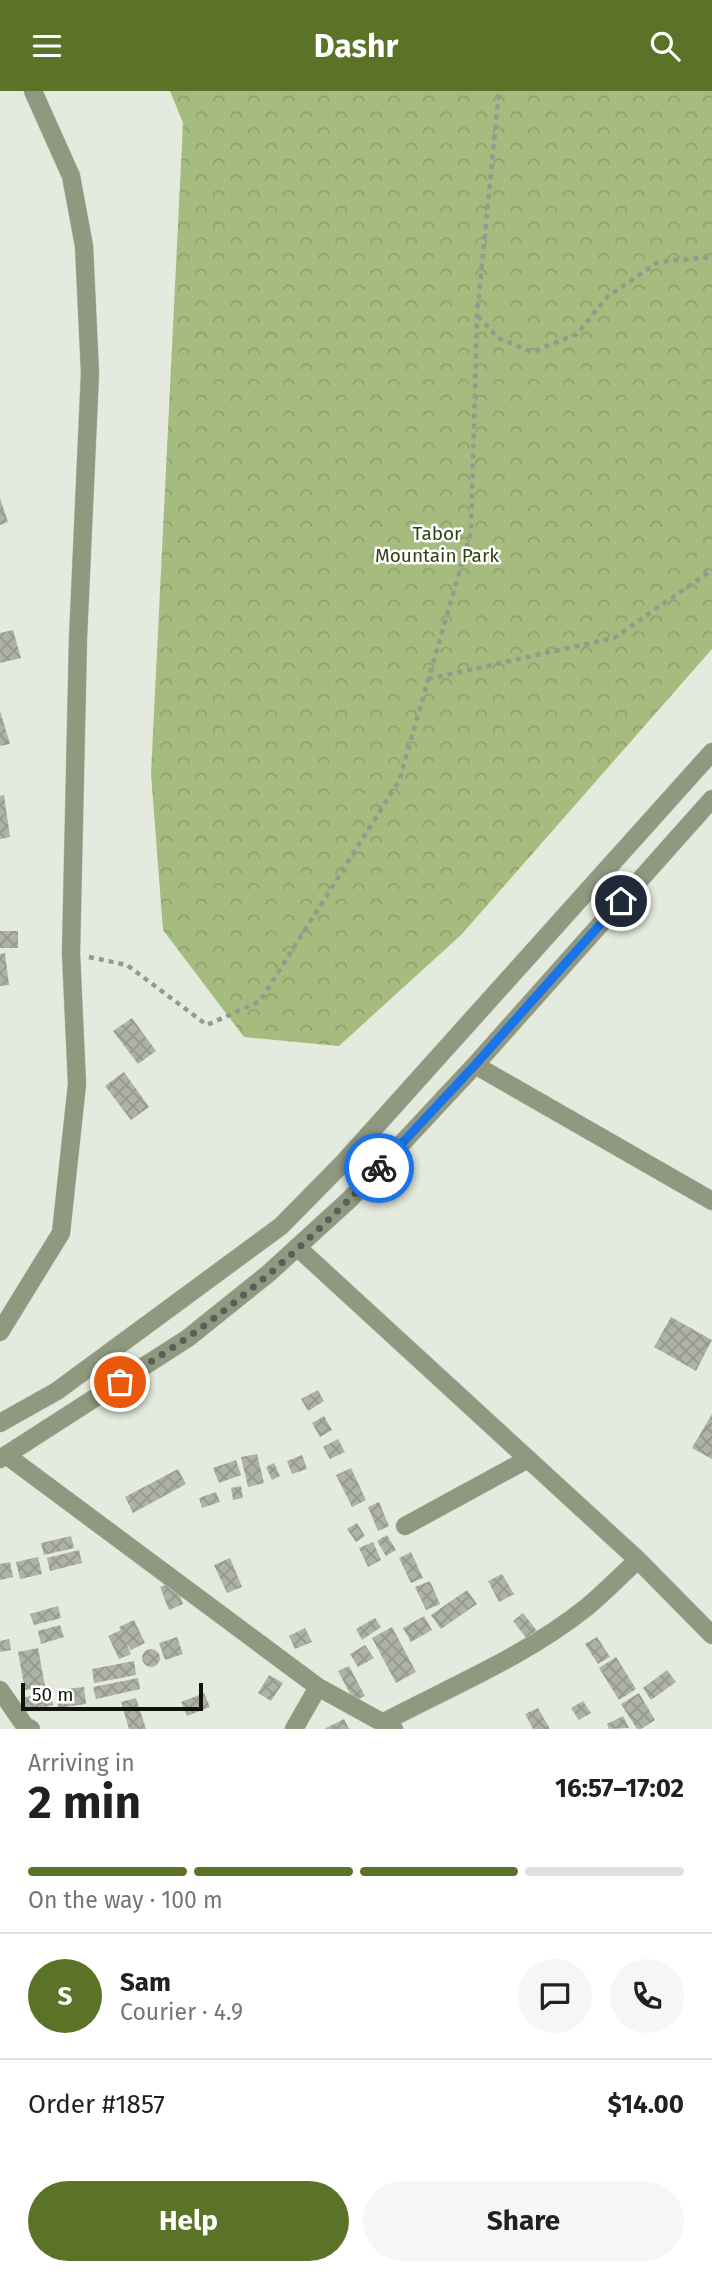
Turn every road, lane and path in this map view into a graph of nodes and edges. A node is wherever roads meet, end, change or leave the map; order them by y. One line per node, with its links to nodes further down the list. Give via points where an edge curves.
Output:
1 (33, 91): 9 (street, via 71,176 84,246 90,373)
2 (499, 91): 4 (path)
3 (712, 257): 4 (path, via 658,262 607,297 576,334 532,352 498,338)
4 (477, 315): 6 (path, via 471,532)
5 (712, 570): 6 (path, via 614,638)
6 (428, 679): 9 (path, via 399,781 260,1001 207,1025 127,965)
7 (712, 752): 14 (street, via 281,1226 57,1391)
8 (712, 799): 10 (street)
9 (71, 953): 13 (street, via 77,1084 61,1233)
10 (475, 1065): 11 (street); 12 (street, via 350,1199)
11 (712, 1201)
12 (297, 1247): 15 (street, via 188,1338); 16 (street)
13 (0, 1332)
14 (0, 1423)
15 (3, 1457): 20 (street)
16 (528, 1458): 17 (street); 18 (street)
17 (405, 1526)
18 (638, 1560): 19 (street); 22 (street, via 556,1629)
19 (712, 1635)
20 (318, 1687): 22 (street); 24 (street)
21 (2, 1697): 23 (street)
22 (388, 1726)
23 (31, 1729)
24 (294, 1729)

